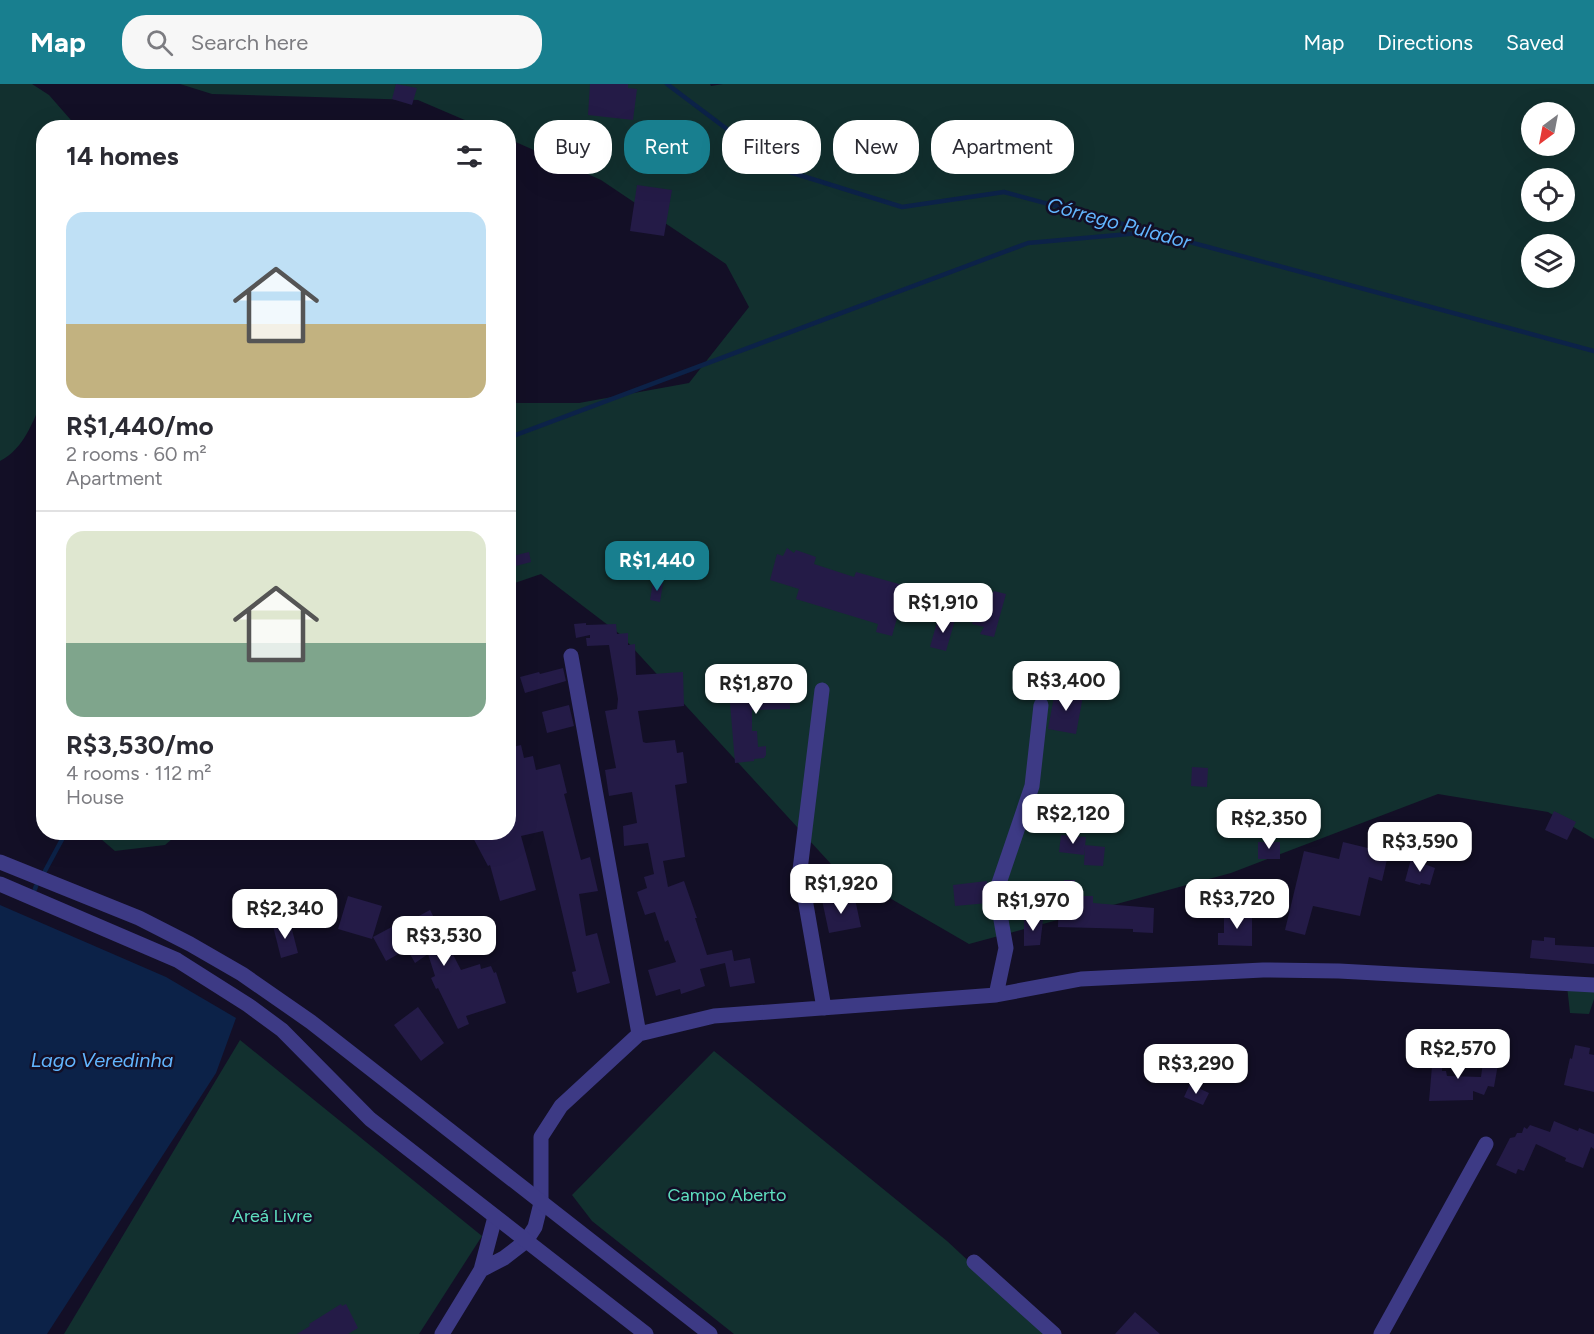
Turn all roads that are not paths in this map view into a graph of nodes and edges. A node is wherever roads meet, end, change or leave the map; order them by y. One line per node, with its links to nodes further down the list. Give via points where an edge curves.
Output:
1 (571, 656): 9 (street)
2 (822, 690): 8 (street, via 800,870)
3 (1041, 705): 7 (street, via 1032,786 996,892 1006,948)
4 (0, 862): 11 (street, via 139,918 242,974 311,1022)
5 (0, 884): 12 (street, via 177,960 248,1005 282,1030 370,1119)
6 (1594, 985): 7 (street, via 1263,970 1081,979)
7 (996, 995): 8 (street)
8 (824, 1008): 9 (street, via 714,1016)
9 (639, 1034): 11 (street, via 561,1106 541,1137)
10 (1486, 1144): 20 (street)
11 (541, 1203): 13 (street, via 535,1227); 18 (street)
12 (495, 1217): 13 (street); 15 (street)
13 (526, 1240): 15 (street); 17 (street)
14 (974, 1262): 19 (street)
15 (482, 1270): 16 (street)
16 (442, 1334)
17 (646, 1334)
18 (710, 1334)
19 (1054, 1334)
20 (1382, 1334)

